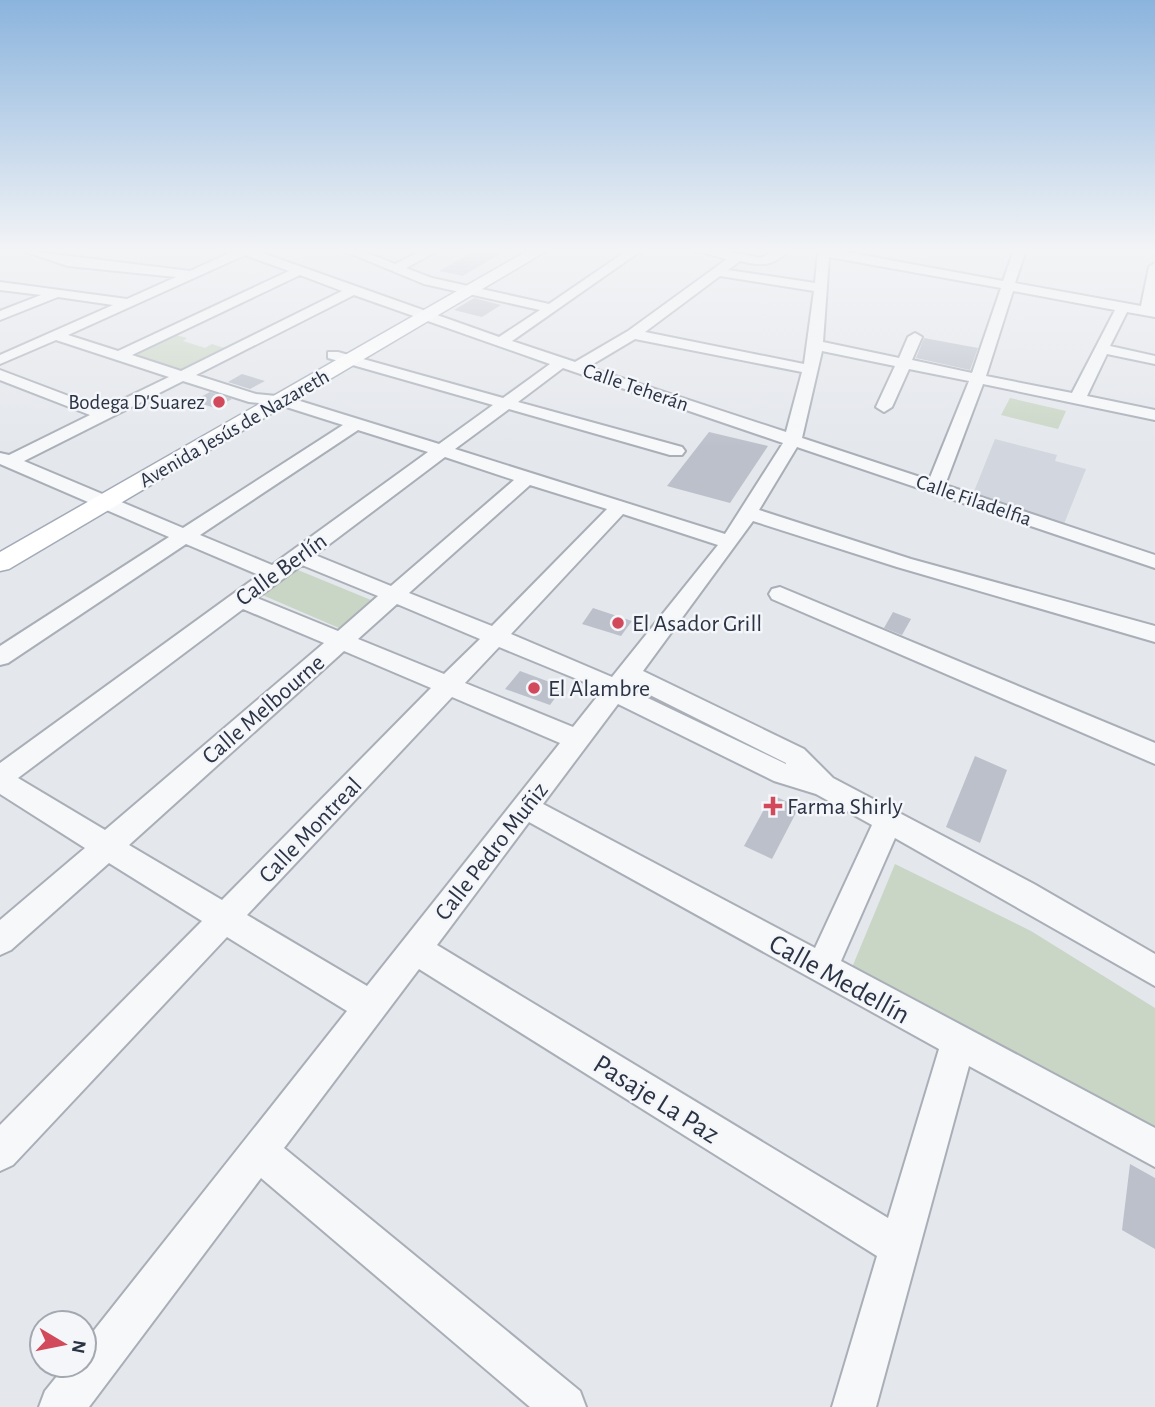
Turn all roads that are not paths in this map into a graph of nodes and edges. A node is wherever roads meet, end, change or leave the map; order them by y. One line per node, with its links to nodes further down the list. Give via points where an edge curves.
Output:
1 (103, 316): 12 (street)
2 (203, 316): 17 (street)
3 (304, 316): 25 (street)
4 (415, 316): 18 (main road, Avenida Jesús de Nazareth)
5 (423, 316): 14 (street, Calle Teherán)
6 (540, 316): 14 (street)
7 (658, 316): 11 (street, Calle Berlín)
8 (819, 316): 15 (street, Calle Pedro Muñiz)
9 (1000, 316): 26 (street)
10 (1118, 316): 16 (street)
11 (633, 334): 22 (street, Calle Berlín); 23 (street)
12 (57, 336): 17 (street); 19 (street)
13 (915, 337): 21 (street)
14 (501, 342): 22 (street, Calle Teherán)
15 (816, 345): 21 (street); 23 (street, Calle Pedro Muñiz)
16 (1102, 349): 20 (street); 27 (street)
17 (118, 356): 25 (street)
18 (342, 358): 28 (main road, Avenida Jesús de Nazareth); 29 (street)
19 (0, 360)
20 (1155, 360)
21 (905, 361): 26 (street); 30 (street)
22 (569, 365): 29 (street, Calle Berlín); 34 (street, Calle Teherán)
23 (809, 369): 34 (street, Calle Pedro Muñiz)
24 (0, 375): 31 (street)
25 (183, 376): 28 (street); 31 (street)
26 (978, 378): 27 (street); 39 (street)
27 (1077, 400): 32 (street)
28 (266, 403): 33 (street); 40 (main road, Avenida Jesús de Nazareth)
29 (505, 403): 35 (street); 36 (street, Calle Berlín)
30 (884, 407)
31 (104, 415): 37 (street)
32 (1155, 415)
33 (346, 430): 36 (street, via 405,456); 43 (street)
34 (793, 440): 39 (street, Calle Filadelfia); 42 (street, Calle Pedro Muñiz)
35 (676, 451)
36 (440, 452): 38 (street); 46 (street, Calle Berlín)
37 (5, 460): 40 (street)
38 (526, 479): 41 (street); 51 (street, Calle Melbourne)
39 (935, 487): 47 (street, Calle Filadelfia)
40 (94, 498): 43 (street); 44 (main road, Avenida Jesús de Nazareth); 48 (main road, Avenida Jesús de Nazareth)
41 (620, 508): 45 (street); 54 (street, Calle Montreal)
42 (748, 513): 45 (street, Calle Pedro Muñiz); 53 (street)
43 (185, 537): 49 (street); 56 (street)
44 (0, 541)
45 (730, 542): 57 (street, Calle Pedro Muñiz)
46 (299, 556): 49 (street, Calle Berlín); 51 (street)
47 (1155, 562)
48 (0, 563)
49 (274, 574): 52 (street, Calle Berlín)
50 (780, 594): 60 (street)
51 (394, 595): 54 (street); 55 (street, Calle Melbourne)
52 (240, 599): 55 (street); 61 (street, Calle Berlín)
53 (1155, 634)
54 (494, 636): 57 (street, via 597,678); 58 (street, Calle Montreal)
55 (342, 640): 58 (street); 64 (street, Calle Melbourne)
56 (0, 657)
57 (621, 683): 59 (street, Calle Pedro Muñiz); 63 (street, via 783,774 824,786)
58 (449, 685): 59 (street); 65 (street, Calle Montreal)
59 (577, 739): 62 (street, Calle Pedro Muñiz)
60 (1155, 754)
61 (0, 779): 64 (street)
62 (525, 807): 67 (street, Calle Pedro Muñiz); 68 (street, Calle Medellín)
63 (888, 821): 68 (street); 69 (street)
64 (105, 848): 65 (street); 66 (street, Calle Melbourne)
65 (224, 919): 70 (street); 74 (street, Calle Montreal)
66 (0, 940)
67 (415, 949): 70 (street, Calle Pedro Muñiz); 75 (street, Pasaje La Paz)
68 (822, 967): 71 (street, Calle Medellín)
69 (1155, 971)
70 (370, 1007): 73 (street, Calle Pedro Muñiz)
71 (958, 1043): 72 (street, Calle Medellín); 75 (street)
72 (1155, 1148)
73 (258, 1151): 76 (street, Calle Pedro Muñiz); 77 (street)
74 (0, 1152)
75 (900, 1247): 78 (street)
76 (61, 1407)
77 (564, 1407)
78 (854, 1407)

